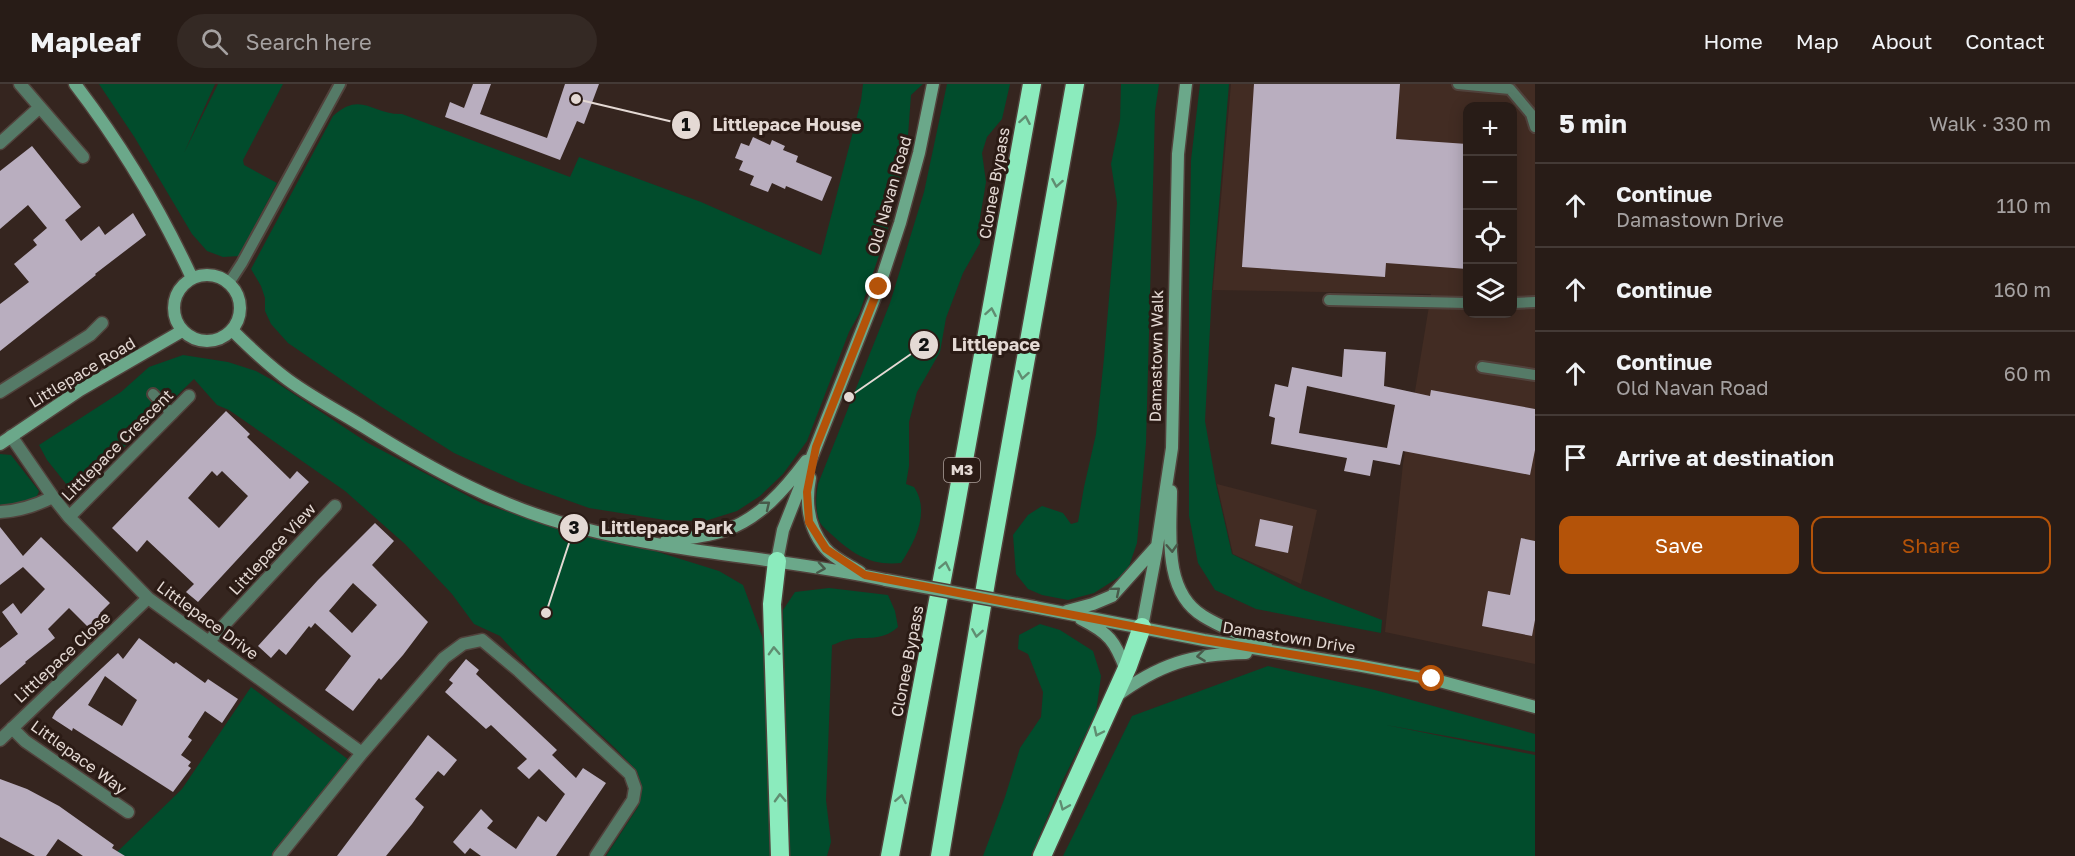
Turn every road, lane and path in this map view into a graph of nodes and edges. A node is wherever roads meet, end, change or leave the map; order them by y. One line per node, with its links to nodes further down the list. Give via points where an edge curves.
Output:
1 (20, 84): 9 (street)
2 (75, 84): 13 (street, via 129,161)
3 (339, 84): 14 (lane)
4 (933, 84): 30 (street, Old Navan Road, via 900,223)
5 (1032, 84): 55 (highway, Clonee Bypass / M3, one-way to 5)
6 (1075, 84): 56 (highway, M3, one-way to 56)
7 (1186, 84): 31 (street, Damastown Walk, via 1178,154)
8 (1458, 84): 10 (lane, via 1510,89 1531,114)
9 (40, 107): 11 (street); 12 (street)
10 (1535, 127)
11 (0, 143)
12 (83, 157)
13 (192, 278): 14 (street, via 213,275); 21 (street, via 177,292 174,302 176,322)
14 (229, 283): 20 (street, via 241,304)
15 (1329, 300): 17 (lane)
16 (1535, 302): 18 (lane)
17 (1463, 303)
18 (1517, 303)
19 (102, 323): 24 (street, via 90,335)
20 (232, 330): 21 (street, via 211,342); 36 (street, Damastown Drive, via 284,377 467,487 580,528)
21 (182, 331): 28 (street, Littlepace Road, via 80,390)
22 (1482, 367): 23 (lane)
23 (1535, 375)
24 (0, 392)
25 (153, 394): 27 (lane)
26 (189, 396): 27 (street, Littlepace Crescent)
27 (172, 414): 35 (street, Littlepace Crescent)
28 (11, 436): 29 (street, Littlepace Road); 32 (street, Littlepace Drive)
29 (0, 444)
30 (816, 447): 36 (street, Old Navan Road, one-way to 30, via 724,531 748,520 785,490); 38 (street, Old Navan Road, via 783,530); 39 (street, via 807,492 809,522 826,549)
31 (1172, 448): 37 (street, Damastown Walk); 44 (street, one-way to 44, via 1171,550 1179,589 1202,616)
32 (52, 497): 34 (street, Littlepace Crescent, via 18,511); 35 (street, Littlepace Drive)
33 (334, 506): 43 (street, Littlepace View)
34 (0, 512)
35 (69, 517): 40 (street, Littlepace Drive)
36 (653, 544): 38 (street, Damastown Drive)
37 (1156, 548): 41 (street, one-way to 37, via 1112,596); 42 (street, Damastown Walk)
38 (777, 561): 39 (street, Damastown Drive, one-way to 39); 54 (highway, one-way to 38, via 772,604)
39 (865, 575): 41 (street, Damastown Drive, bridge)
40 (148, 598): 43 (street, Littlepace Drive); 48 (street, Littlepace Close)
41 (1066, 613): 42 (street, Damastown Drive); 45 (street, via 1103,633 1117,646)
42 (1142, 627): 44 (street, Damastown Drive); 45 (highway)
43 (209, 641): 50 (street, Littlepace Drive)
44 (1281, 652): 46 (street, one-way to 46, via 1191,657 1136,681); 47 (street, Damastown Drive, via 1432,679)
45 (1126, 670): 46 (highway)
46 (1113, 698): 57 (highway, one-way to 57)
47 (1535, 707)
48 (12, 728): 49 (street, Littlepace Close); 51 (street, Littlepace Way)
49 (0, 740)
50 (362, 753): 52 (street); 53 (street, via 444,658 463,644 482,640 630,774 635,788 633,800)
51 (128, 812)
52 (279, 856)
53 (596, 856)
54 (780, 856)
55 (890, 856)
56 (940, 856)
57 (1042, 856)

